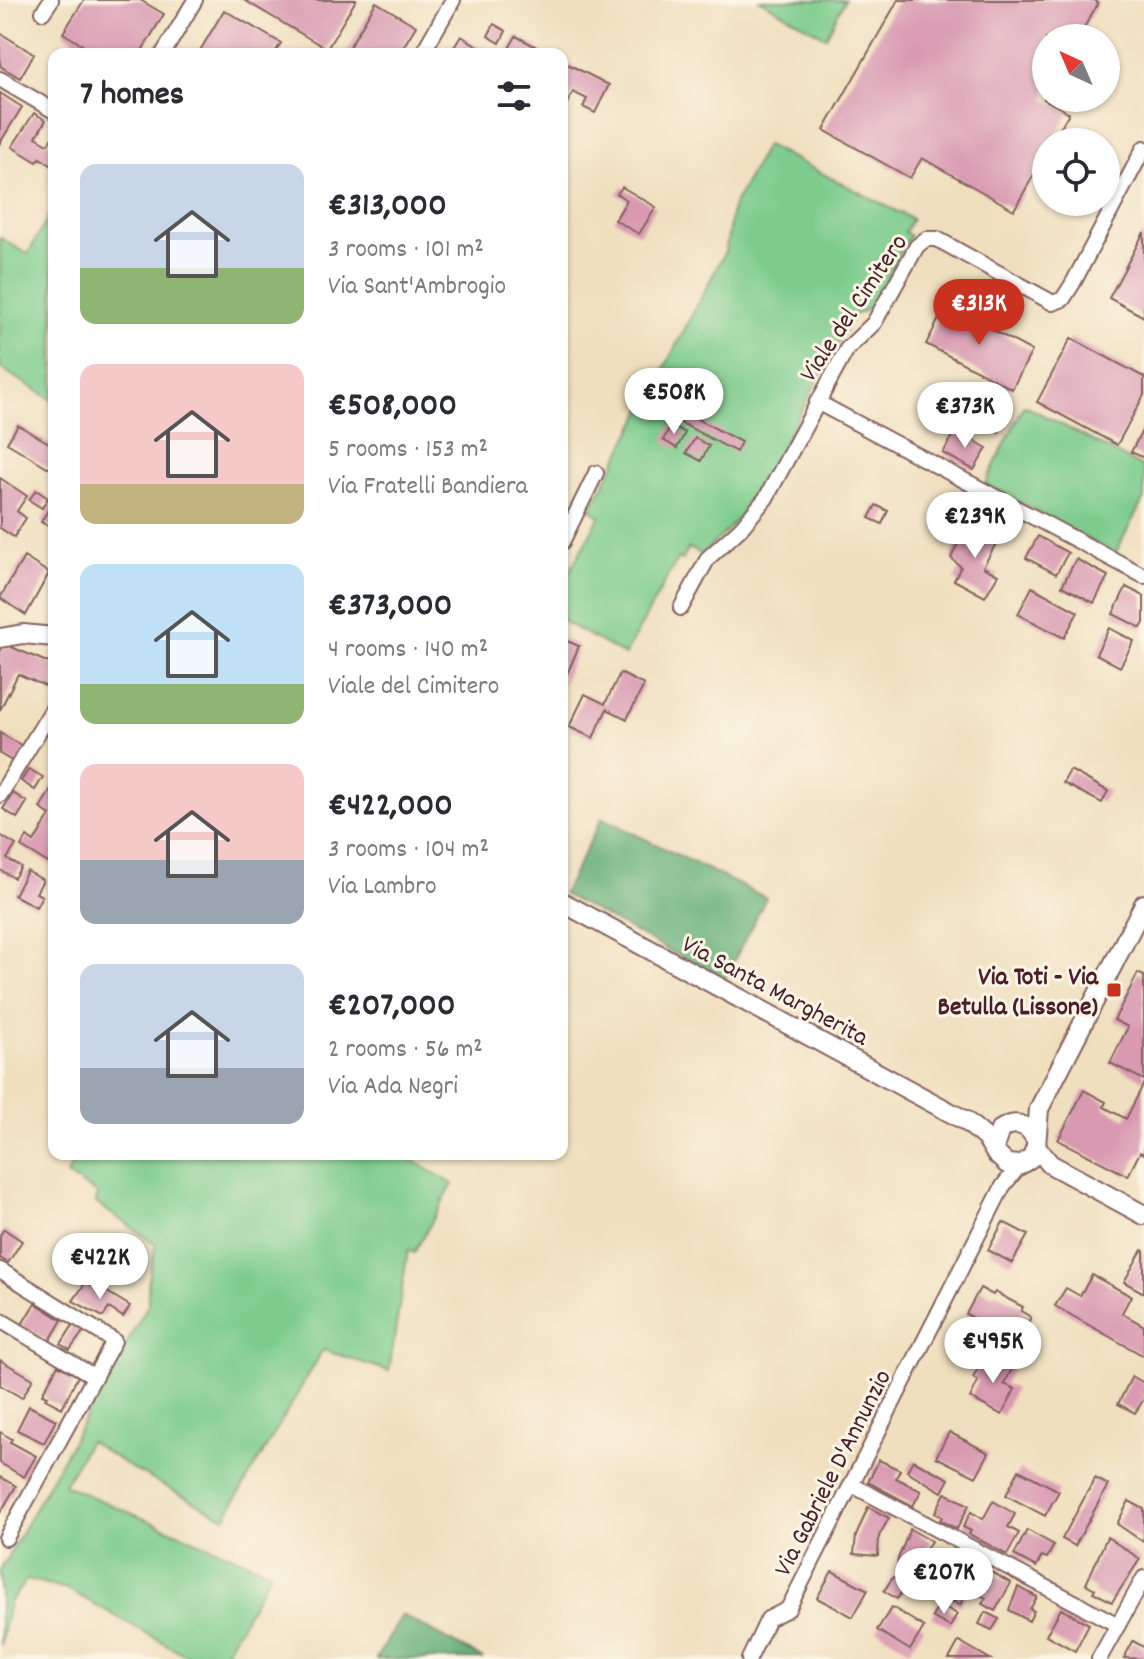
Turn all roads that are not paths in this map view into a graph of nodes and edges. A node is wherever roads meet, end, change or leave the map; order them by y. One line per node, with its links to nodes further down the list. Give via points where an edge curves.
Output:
1 (195, 0): 3 (street)
2 (453, 0): 4 (street)
3 (167, 48)
4 (425, 48)
5 (0, 79): 6 (street)
6 (48, 107)
7 (1144, 148): 8 (street, Viale del Cimitero, via 1063,299 1053,303 937,239 926,239 874,323 847,349)
8 (817, 402): 11 (street, Viale del Cimitero); 12 (street, Viale del Cimitero, via 766,498 708,558)
9 (596, 473): 10 (street)
10 (568, 530)
11 (1144, 576)
12 (681, 608)
13 (48, 636): 14 (street)
14 (0, 638)
15 (48, 717): 16 (street)
16 (0, 795)
17 (568, 905): 21 (street, Via Santa Margherita)
18 (1141, 916): 19 (street)
19 (1039, 1109): 20 (street); 22 (street)
20 (1018, 1123): 21 (street); 22 (street, via 1029,1128)
21 (997, 1139): 22 (street, Via Santa Margherita, via 1001,1160)
22 (1025, 1155): 23 (street); 27 (street, Via Gabriele D'Annunzio, via 1003,1186)
23 (1144, 1215)
24 (0, 1270): 26 (street, via 114,1341)
25 (0, 1320): 26 (street)
26 (95, 1377): 28 (street)
27 (852, 1485): 30 (street); 31 (street, Via Gabriele D'Annunzio, via 788,1609 768,1619)
28 (6, 1538)
29 (1144, 1578): 30 (street)
30 (1118, 1625): 32 (street)
31 (749, 1659)
32 (1099, 1659)

